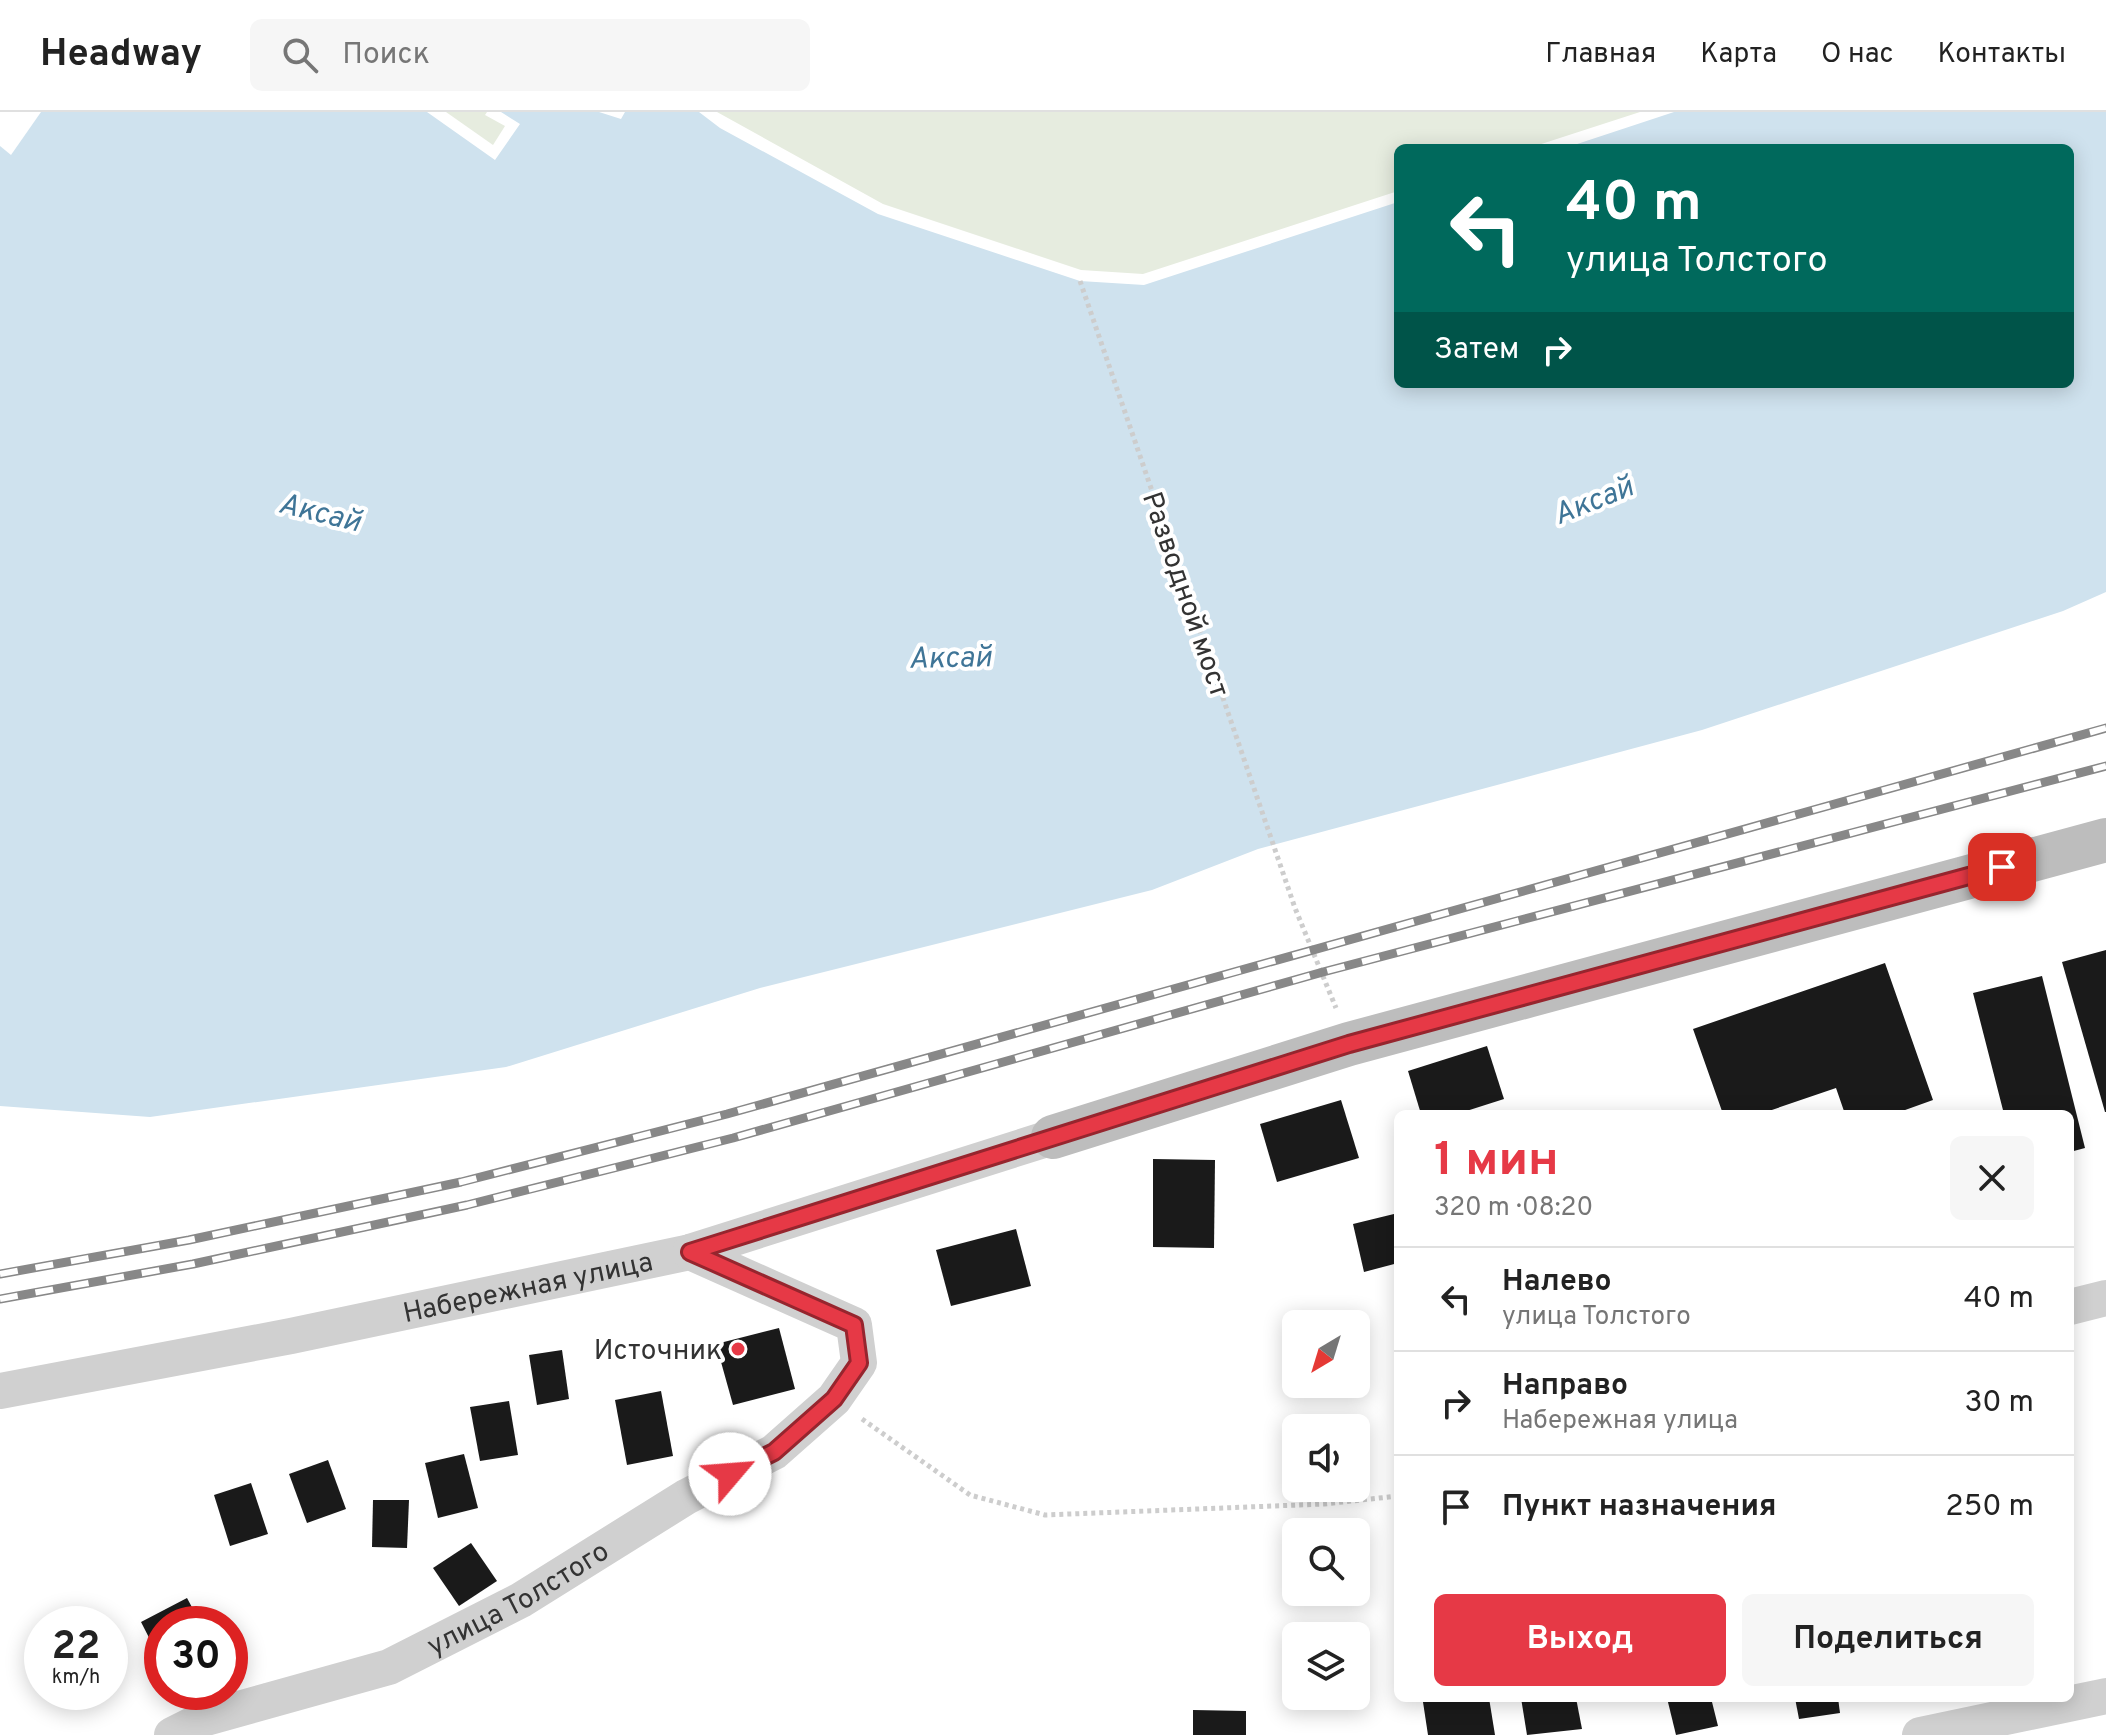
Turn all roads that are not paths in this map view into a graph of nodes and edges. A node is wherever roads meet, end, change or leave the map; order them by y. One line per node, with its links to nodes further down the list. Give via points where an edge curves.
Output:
1 (2106, 840): 2 (street, Набережная улица, via 1349,1044)
2 (1053, 1137): 3 (street, Набережная улица)
3 (690, 1252): 6 (street, Набережная улица); 8 (street, улица Толстого, via 854,1325 859,1363 834,1399 774,1452 686,1497 521,1600 389,1667 206,1718)
4 (2106, 1298): 5 (street)
5 (2074, 1306)
6 (0, 1391)
7 (2106, 1696): 9 (street)
8 (172, 1735)
9 (1920, 1735)

